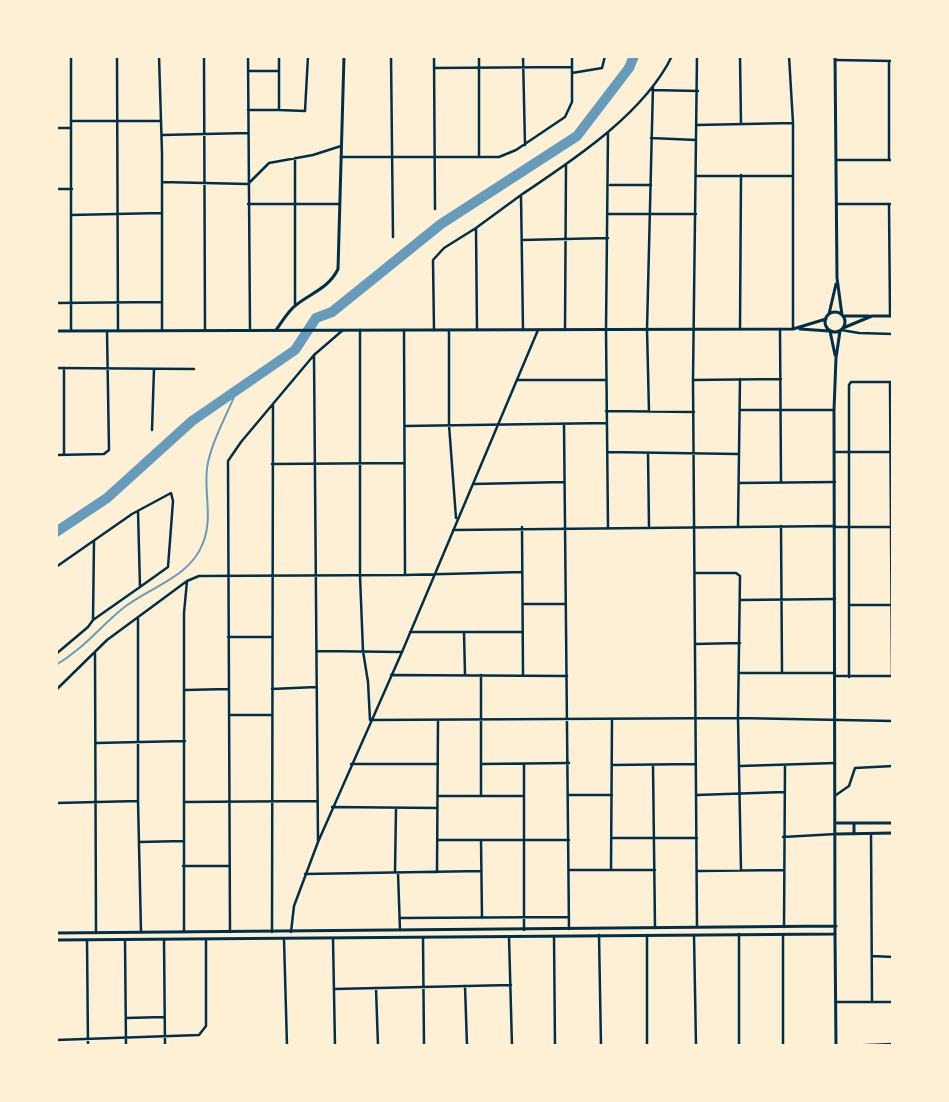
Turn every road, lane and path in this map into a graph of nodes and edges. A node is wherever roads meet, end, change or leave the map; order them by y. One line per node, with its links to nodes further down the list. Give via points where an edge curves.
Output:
1 (71, 56): 34 (street)
2 (117, 56): 35 (street)
3 (159, 56): 36 (street)
4 (204, 56): 44 (street)
5 (248, 56): 26 (street)
6 (279, 56): 27 (street)
7 (308, 56): 33 (street, via 305,110)
8 (344, 56): 49 (main road)
9 (390, 56): 51 (street)
10 (434, 56): 22 (street)
11 (478, 56): 23 (street)
12 (523, 56): 24 (street)
13 (572, 56): 25 (street)
14 (605, 56): 28 (street, via 602,68)
15 (672, 56): 29 (street)
16 (697, 56): 31 (street)
17 (740, 56): 38 (street)
18 (789, 56): 37 (street)
19 (835, 58): 20 (street); 55 (main road)
20 (888, 61): 21 (street); 56 (street)
21 (893, 61)
22 (434, 68): 23 (street); 52 (street)
23 (478, 68): 24 (street); 53 (street)
24 (523, 68): 25 (street); 48 (street)
25 (572, 68): 28 (street)
26 (248, 71): 27 (street); 32 (street)
27 (279, 71): 33 (street)
28 (572, 73): 48 (street, via 570,110 565,118)
29 (654, 84): 30 (street); 42 (street)
30 (652, 90): 31 (street); 46 (street)
31 (698, 91): 39 (street)
32 (248, 110): 33 (street); 43 (street)
33 (279, 110)
34 (71, 121): 35 (street); 41 (street)
35 (117, 121): 36 (street); 76 (street)
36 (161, 121): 45 (street)
37 (793, 123): 38 (street); 60 (street)
38 (741, 124): 39 (street)
39 (697, 125): 47 (street)
40 (56, 128): 41 (street)
41 (71, 128): 67 (street)
42 (608, 132): 57 (street); 64 (street)
43 (248, 133): 44 (street); 63 (street)
44 (204, 134): 45 (street); 62 (street)
45 (162, 135): 61 (street)
46 (651, 138): 47 (street); 65 (street)
47 (696, 140): 59 (street)
48 (525, 145): 53 (street, via 499,157)
49 (341, 146): 50 (main road); 54 (street)
50 (341, 157): 51 (street); 71 (main road)
51 (393, 157): 52 (street); 82 (street)
52 (436, 157): 53 (street); 74 (street)
53 (479, 157)
54 (295, 158): 63 (street, via 269,163); 70 (street)
55 (836, 160): 56 (street); 72 (main road)
56 (891, 160)
57 (566, 165): 68 (street); 83 (street)
58 (741, 175): 59 (street); 60 (street); 99 (street)
59 (697, 176): 79 (street)
60 (792, 176): 101 (street)
61 (162, 182): 62 (street); 75 (street)
62 (204, 184): 63 (street); 104 (street)
63 (248, 184): 69 (street)
64 (609, 185): 65 (street); 77 (street)
65 (651, 185): 78 (street)
66 (56, 189): 67 (street)
67 (72, 189): 80 (street)
68 (521, 194): 81 (street); 85 (street)
69 (248, 204): 70 (street); 105 (street)
70 (294, 204): 71 (street); 91 (street)
71 (341, 204): 91 (main road, via 338,269 330,282)
72 (835, 204): 73 (street); 86 (main road)
73 (891, 204): 95 (street)
74 (435, 209)
75 (161, 213): 76 (street); 89 (street)
76 (117, 214): 80 (street); 88 (street)
77 (608, 214): 78 (street); 84 (street)
78 (650, 214): 79 (street); 97 (street)
79 (696, 214): 98 (street)
80 (71, 215): 87 (street)
81 (476, 228): 109 (street, via 444,248 433,260); 111 (street)
82 (392, 237)
83 (564, 238): 84 (street); 85 (street); 114 (street)
84 (608, 238): 115 (street)
85 (522, 240): 112 (street)
86 (837, 278): 92 (main road); 93 (main road)
87 (71, 302): 88 (street); 90 (street); 102 (street)
88 (117, 302): 89 (street); 119 (street)
89 (161, 302): 103 (street)
90 (56, 303)
91 (295, 305): 120 (main road)
92 (829, 315): 93 (main road, via 837,313); 96 (main road)
93 (842, 316): 94 (main road); 116 (main road, via 845,324)
94 (872, 316): 95 (main road); 116 (main road)
95 (891, 316)
96 (826, 319): 101 (main road); 121 (main road)
97 (647, 329): 98 (main road); 115 (main road); 142 (street)
98 (694, 329): 99 (main road); 133 (street)
99 (740, 329): 100 (main road)
100 (780, 329): 101 (main road); 130 (street)
101 (795, 329): 121 (main road)
102 (71, 330): 117 (main road); 118 (main road)
103 (162, 330): 104 (main road); 119 (main road)
104 (205, 330): 105 (main road)
105 (250, 330): 120 (main road)
106 (342, 330): 107 (main road); 120 (main road); 123 (street)
107 (360, 330): 108 (main road); 162 (street)
108 (404, 330): 109 (main road); 148 (street)
109 (434, 330): 110 (main road)
110 (449, 330): 111 (main road); 147 (street)
111 (476, 330): 112 (main road)
112 (523, 330): 113 (main road)
113 (538, 330): 114 (main road); 131 (street)
114 (565, 330): 115 (main road)
115 (606, 330): 132 (street)
116 (841, 330): 121 (main road); 122 (street, via 859,334); 124 (main road)
117 (56, 331)
118 (107, 331): 119 (main road); 127 (street)
119 (118, 331)
120 (276, 331)
121 (830, 331): 124 (main road)
122 (893, 334)
123 (314, 355): 136 (street); 161 (street)
124 (836, 358): 140 (main road)
125 (56, 368): 126 (street)
126 (64, 368): 127 (street); 158 (street)
127 (107, 368): 128 (street); 158 (street, via 109,450 104,454)
128 (154, 368): 129 (street); 149 (street)
129 (194, 369)
130 (781, 379): 134 (street); 139 (street)
131 (517, 380): 132 (street); 145 (street)
132 (606, 380): 141 (street)
133 (693, 380): 134 (street); 143 (street)
134 (740, 380): 138 (street)
135 (892, 382): 137 (street); 152 (street, via 850,382)
136 (273, 404): 160 (street); 188 (street, via 228,462)
137 (892, 408): 153 (street)
138 (740, 410): 139 (street); 156 (street)
139 (781, 410): 140 (street); 164 (street)
140 (834, 410): 151 (main road)
141 (606, 411): 142 (street); 144 (street)
142 (650, 412): 143 (street)
143 (694, 412): 155 (street)
144 (607, 423): 146 (street); 150 (street)
145 (497, 424): 146 (street); 147 (street); 167 (street)
146 (564, 424): 163 (street)
147 (449, 425): 148 (street); 169 (street)
148 (404, 426): 159 (street)
149 (152, 430)
150 (607, 452): 154 (street); 179 (street)
151 (835, 452): 152 (street); 165 (main road)
152 (849, 452): 153 (street); 176 (street)
153 (892, 452): 177 (street)
154 (648, 453): 155 (street); 174 (street)
155 (694, 453): 156 (street); 175 (street)
156 (738, 454): 166 (street)
157 (56, 455): 158 (street)
158 (64, 455)
159 (404, 463): 162 (street); 186 (street)
160 (272, 464): 161 (street); 189 (street)
161 (316, 464): 162 (street); 190 (street)
162 (359, 464): 187 (street)
163 (564, 482): 167 (street); 178 (street)
164 (782, 482): 165 (street); 166 (street)
165 (835, 482): 172 (main road)
166 (738, 483): 170 (street)
167 (472, 484): 169 (street)
168 (138, 511): 181 (street); 192 (street); 192 (street, via 168,494 172,496 168,567)
169 (456, 520): 180 (street)
170 (738, 526): 171 (street); 175 (street)
171 (781, 526): 172 (street); 193 (street)
172 (835, 526): 176 (street); 194 (main road)
173 (522, 527): 178 (street); 180 (street); 183 (street)
174 (649, 527): 175 (street); 179 (street)
175 (695, 527): 184 (street)
176 (850, 527): 177 (street); 198 (street)
177 (892, 527): 199 (street)
178 (565, 528): 179 (street); 197 (street)
179 (608, 528)
180 (453, 530): 185 (street)
181 (94, 541): 182 (street); 202 (street)
182 (56, 567)
183 (522, 572): 185 (street); 196 (street)
184 (696, 573): 195 (street, via 739,574); 208 (street)
185 (435, 574): 186 (street); 203 (street)
186 (405, 575): 187 (street)
187 (360, 576): 190 (street); 212 (street)
188 (227, 577): 189 (street); 191 (street, via 199,576); 207 (street)
189 (271, 577): 190 (street); 206 (street)
190 (315, 577): 211 (street)
191 (187, 581): 201 (street); 229 (street, via 184,601)
192 (140, 587): 202 (street)
193 (782, 599): 194 (street); 195 (street); 215 (street)
194 (835, 599): 220 (main road)
195 (740, 600): 209 (street)
196 (522, 604): 197 (street); 205 (street)
197 (566, 604): 222 (street)
198 (850, 605): 199 (street); 224 (street)
199 (892, 605): 200 (street)
200 (892, 612): 223 (street)
201 (138, 619): 210 (street); 242 (street)
202 (93, 620): 214 (street)
203 (410, 632): 204 (street); 213 (street)
204 (464, 632): 205 (street); 217 (street)
205 (522, 632): 219 (street)
206 (271, 637): 207 (street); 227 (street)
207 (228, 638): 226 (street)
208 (696, 644): 209 (street); 233 (street)
209 (740, 644): 216 (street)
210 (94, 652): 228 (street); 243 (street)
211 (317, 652): 212 (street); 225 (street)
212 (363, 652): 213 (street); 236 (street)
213 (402, 652): 221 (street)
214 (56, 654)
215 (782, 672): 216 (street); 220 (street)
216 (739, 673): 234 (street)
217 (465, 675): 218 (street); 221 (street)
218 (481, 675): 219 (street); 238 (street)
219 (523, 675): 222 (street)
220 (835, 675): 224 (street); 239 (main road)
221 (390, 676): 236 (street)
222 (567, 676): 235 (street)
223 (893, 676): 224 (street)
224 (849, 677)
225 (316, 688): 227 (street); 267 (street)
226 (228, 689): 229 (street); 230 (street)
227 (272, 689): 231 (street)
228 (56, 690)
229 (185, 690): 241 (street)
230 (228, 715): 231 (street); 269 (street)
231 (272, 715): 266 (street)
232 (612, 718): 233 (street); 235 (street); 251 (street)
233 (694, 718): 234 (street); 250 (street)
234 (738, 718): 239 (street); 254 (street)
235 (568, 719): 238 (street); 244 (street)
236 (370, 720): 237 (street); 246 (street)
237 (438, 720): 238 (street); 247 (street)
238 (481, 720): 248 (street)
239 (835, 721): 240 (street); 245 (main road)
240 (893, 722)
241 (185, 741): 242 (street); 268 (street)
242 (139, 742): 243 (street); 265 (street)
243 (96, 743): 271 (street)
244 (569, 763): 249 (street); 259 (street)
245 (836, 763): 253 (street); 258 (main road)
246 (351, 764): 247 (street); 272 (street)
247 (438, 764): 262 (street)
248 (481, 764): 249 (street); 263 (street)
249 (524, 764): 264 (street)
250 (696, 764): 252 (street); 261 (street)
251 (612, 765): 252 (street); 260 (street)
252 (653, 765): 284 (street)
253 (785, 765): 254 (street); 256 (street)
254 (740, 766): 257 (street)
255 (893, 766): 258 (street, via 855,768 849,786)
256 (784, 792): 257 (street); 282 (street)
257 (740, 794): 261 (street); 298 (street)
258 (836, 794): 275 (main road)
259 (568, 795): 260 (street); 289 (street)
260 (612, 795): 283 (street)
261 (697, 795): 285 (street)
262 (437, 796): 263 (street); 274 (street)
263 (481, 796): 264 (street)
264 (524, 796): 288 (street)
265 (138, 801): 271 (street); 291 (street)
266 (273, 801): 267 (street); 269 (street); 319 (street)
267 (318, 801): 292 (street)
268 (184, 802): 269 (street); 290 (street)
269 (228, 802): 294 (street)
270 (56, 803): 271 (street)
271 (94, 803): 322 (street)
272 (332, 807): 273 (street); 292 (street)
273 (396, 808): 274 (street); 302 (street)
274 (437, 808): 286 (street)
275 (836, 823): 276 (main road); 279 (main road)
276 (854, 823): 277 (main road); 280 (main road)
277 (893, 823)
278 (893, 833): 281 (main road)
279 (836, 834): 280 (main road); 282 (street); 309 (main road)
280 (854, 834): 281 (main road)
281 (871, 834): 339 (street)
282 (783, 837): 299 (street)
283 (612, 838): 284 (street); 296 (street)
284 (655, 838): 285 (street); 297 (street)
285 (697, 838): 301 (street)
286 (438, 840): 287 (street); 303 (street)
287 (481, 840): 288 (street); 300 (street)
288 (524, 840): 289 (street); 305 (street)
289 (569, 840): 295 (street)
290 (183, 841): 291 (street); 293 (street)
291 (140, 842): 316 (street)
292 (318, 842): 304 (street)
293 (183, 866): 294 (street); 317 (street)
294 (229, 866): 318 (street)
295 (568, 870): 296 (street); 306 (street)
296 (611, 870): 297 (street)
297 (655, 870): 312 (street)
298 (740, 870): 299 (street); 301 (street)
299 (784, 870): 311 (street)
300 (481, 871): 303 (street); 308 (street)
301 (698, 871): 310 (street)
302 (397, 872): 303 (street); 304 (street); 307 (street)
303 (437, 872)
304 (305, 874): 320 (street, via 294,906)
305 (524, 917): 306 (street); 308 (street); 314 (street)
306 (568, 917): 313 (street)
307 (400, 918): 308 (street); 315 (street)
308 (482, 918)
309 (836, 926): 311 (main road); 326 (main road)
310 (697, 927): 311 (main road); 312 (main road)
311 (784, 927)
312 (655, 928): 313 (main road)
313 (569, 929): 314 (main road)
314 (524, 930): 315 (main road)
315 (400, 931): 320 (main road)
316 (141, 932): 317 (main road); 322 (main road)
317 (184, 932): 318 (main road)
318 (230, 932): 319 (main road)
319 (272, 932): 320 (main road)
320 (291, 932)
321 (56, 933): 322 (main road)
322 (96, 933)
323 (694, 934): 324 (main road); 328 (main road); 368 (street)
324 (738, 934): 325 (main road); 369 (street)
325 (783, 934): 326 (main road); 370 (street)
326 (836, 934): 346 (main road)
327 (600, 935): 328 (main road); 329 (main road); 366 (street)
328 (647, 935): 367 (street)
329 (554, 936): 330 (main road); 365 (street)
330 (510, 937): 331 (main road); 341 (street)
331 (423, 938): 333 (main road); 343 (street)
332 (284, 939): 333 (main road); 338 (main road); 359 (street)
333 (333, 939): 345 (street)
334 (56, 940): 335 (main road)
335 (87, 940): 336 (main road); 353 (street)
336 (125, 940): 337 (main road); 350 (street)
337 (164, 940): 338 (main road); 349 (street)
338 (206, 940): 351 (street, via 206,1026 199,1035)
339 (872, 956): 340 (street); 347 (street)
340 (893, 956)
341 (511, 984): 342 (street); 364 (street)
342 (465, 986): 343 (street); 363 (street)
343 (424, 987): 344 (street); 362 (street)
344 (376, 988): 345 (street); 361 (street)
345 (334, 989): 360 (street)
346 (836, 1002): 347 (street); 371 (main road)
347 (872, 1002): 348 (street)
348 (893, 1002)
349 (164, 1016): 350 (street); 351 (street)
350 (126, 1018): 352 (street)
351 (165, 1036): 352 (street); 358 (street)
352 (126, 1037): 353 (street); 357 (street)
353 (88, 1038): 354 (street); 356 (street)
354 (56, 1040)
355 (893, 1044): 372 (street)
356 (88, 1046)
357 (126, 1046)
358 (166, 1046)
359 (287, 1046)
360 (335, 1046)
361 (378, 1046)
362 (424, 1046)
363 (467, 1046)
364 (512, 1046)
365 (555, 1046)
366 (601, 1046)
367 (647, 1046)
368 (696, 1046)
369 (740, 1046)
370 (783, 1046)
371 (836, 1046)
372 (844, 1046)

